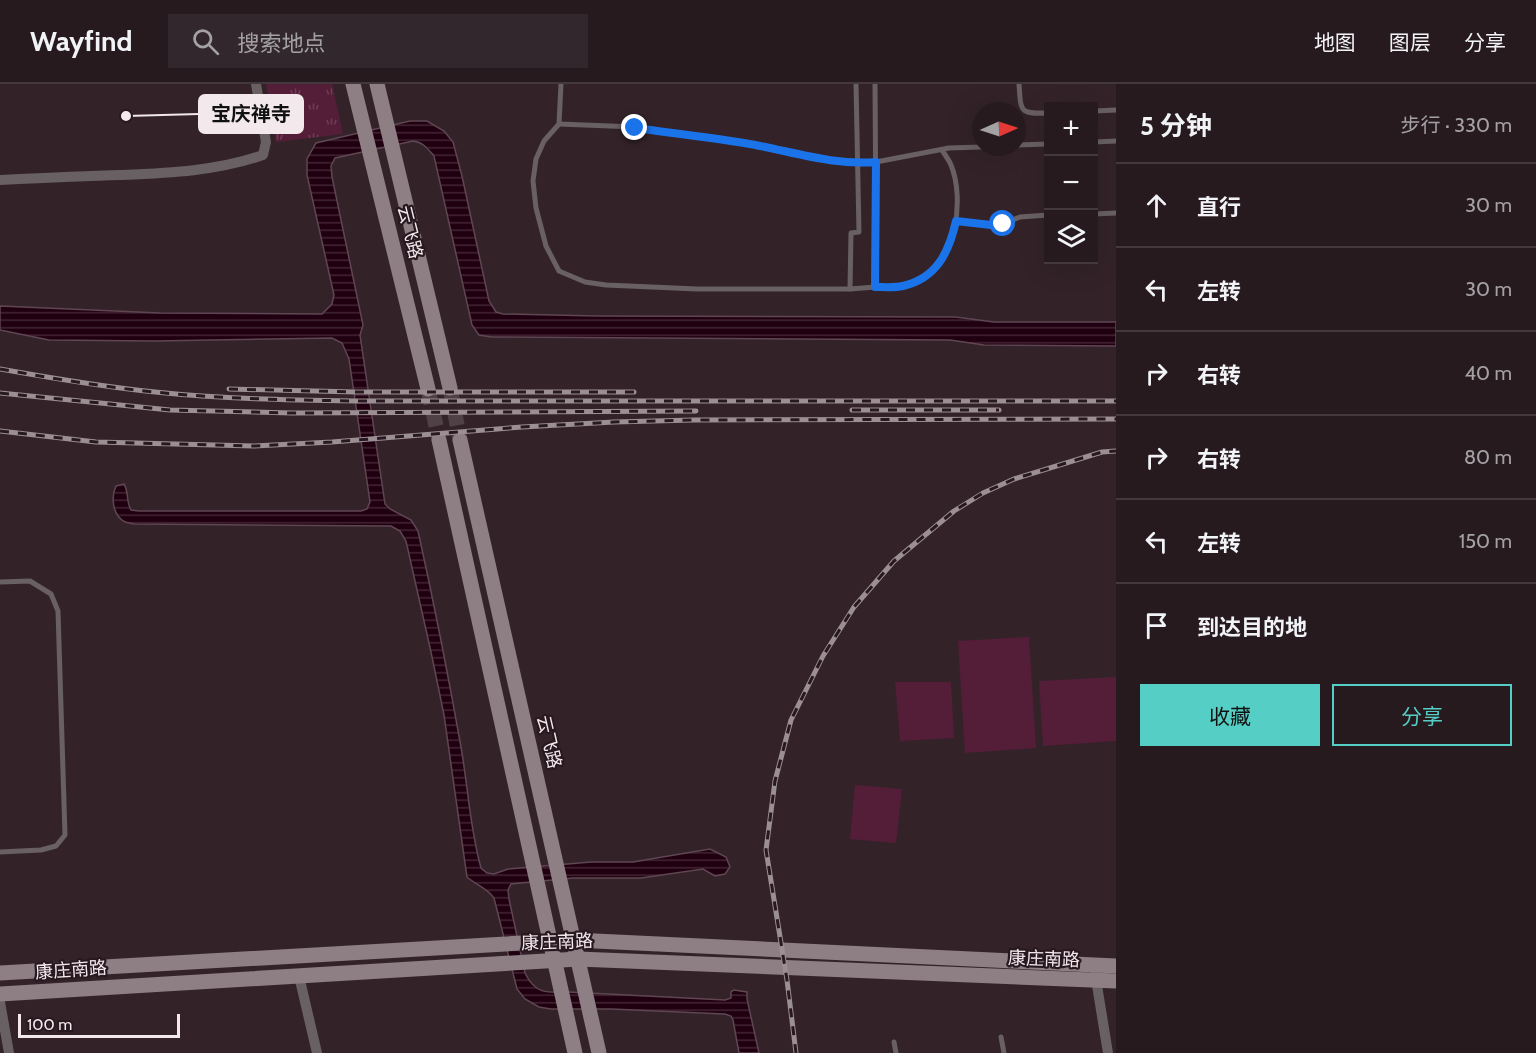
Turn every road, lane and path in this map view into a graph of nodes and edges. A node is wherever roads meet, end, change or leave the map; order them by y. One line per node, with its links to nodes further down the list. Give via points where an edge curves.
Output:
1 (256, 84): 20 (street, via 266,142 263,155 213,167 162,173)
2 (353, 84): 28 (main road, 云飞路)
3 (377, 84): 27 (main road, 云飞路)
4 (561, 84): 11 (lane)
5 (856, 84): 19 (lane)
6 (875, 84): 18 (lane)
7 (1019, 84): 10 (lane, via 1020,106 1032,113)
8 (1116, 110): 9 (lane)
9 (1098, 111)
10 (1044, 113)
11 (559, 124): 19 (lane, via 635,128); 26 (lane, via 544,141 533,181 546,246 559,271 585,282 606,285)
12 (1116, 141): 13 (lane)
13 (1098, 142)
14 (1044, 144): 15 (lane)
15 (1026, 145)
16 (972, 148): 17 (lane)
17 (942, 150): 18 (lane); 24 (lane, via 956,183)
18 (876, 162): 19 (lane); 25 (lane)
19 (858, 164): 26 (lane, via 860,232 851,233)
20 (0, 180)
21 (1116, 213): 22 (lane)
22 (1098, 214)
23 (1044, 215): 24 (lane, via 991,225)
24 (956, 221): 25 (lane, via 951,242 935,269 903,286)
25 (875, 287): 26 (lane)
26 (850, 289)
27 (450, 388)
28 (428, 389)
29 (439, 440): 34 (main road)
30 (460, 440): 33 (main road, 云飞路)
31 (0, 582): 32 (lane, via 30,581 51,594 58,611 65,835 56,846 41,850)
32 (0, 852)
33 (574, 940): 34 (main road, 康庄南路); 35 (main road, 云飞路); 37 (main road, 康庄南路)
34 (550, 941): 36 (main road); 39 (main road, 康庄南路)
35 (578, 959): 36 (main road, 康庄南路); 41 (main road, 康庄南路); 50 (main road, 云飞路)
36 (555, 960): 40 (main road, 康庄南路); 49 (main road)
37 (1093, 965): 38 (main road, 康庄南路); 41 (street)
38 (1116, 966)
39 (0, 973)
40 (299, 976): 43 (main road, 康庄南路); 48 (street)
41 (1096, 981): 42 (main road, 康庄南路); 53 (street)
42 (1116, 981)
43 (0, 994)
44 (0, 1002): 47 (street)
45 (1001, 1037): 52 (lane)
46 (894, 1042): 51 (lane)
47 (9, 1053)
48 (317, 1053)
49 (575, 1053)
50 (599, 1053)
51 (896, 1053)
52 (1004, 1053)
53 (1108, 1053)

